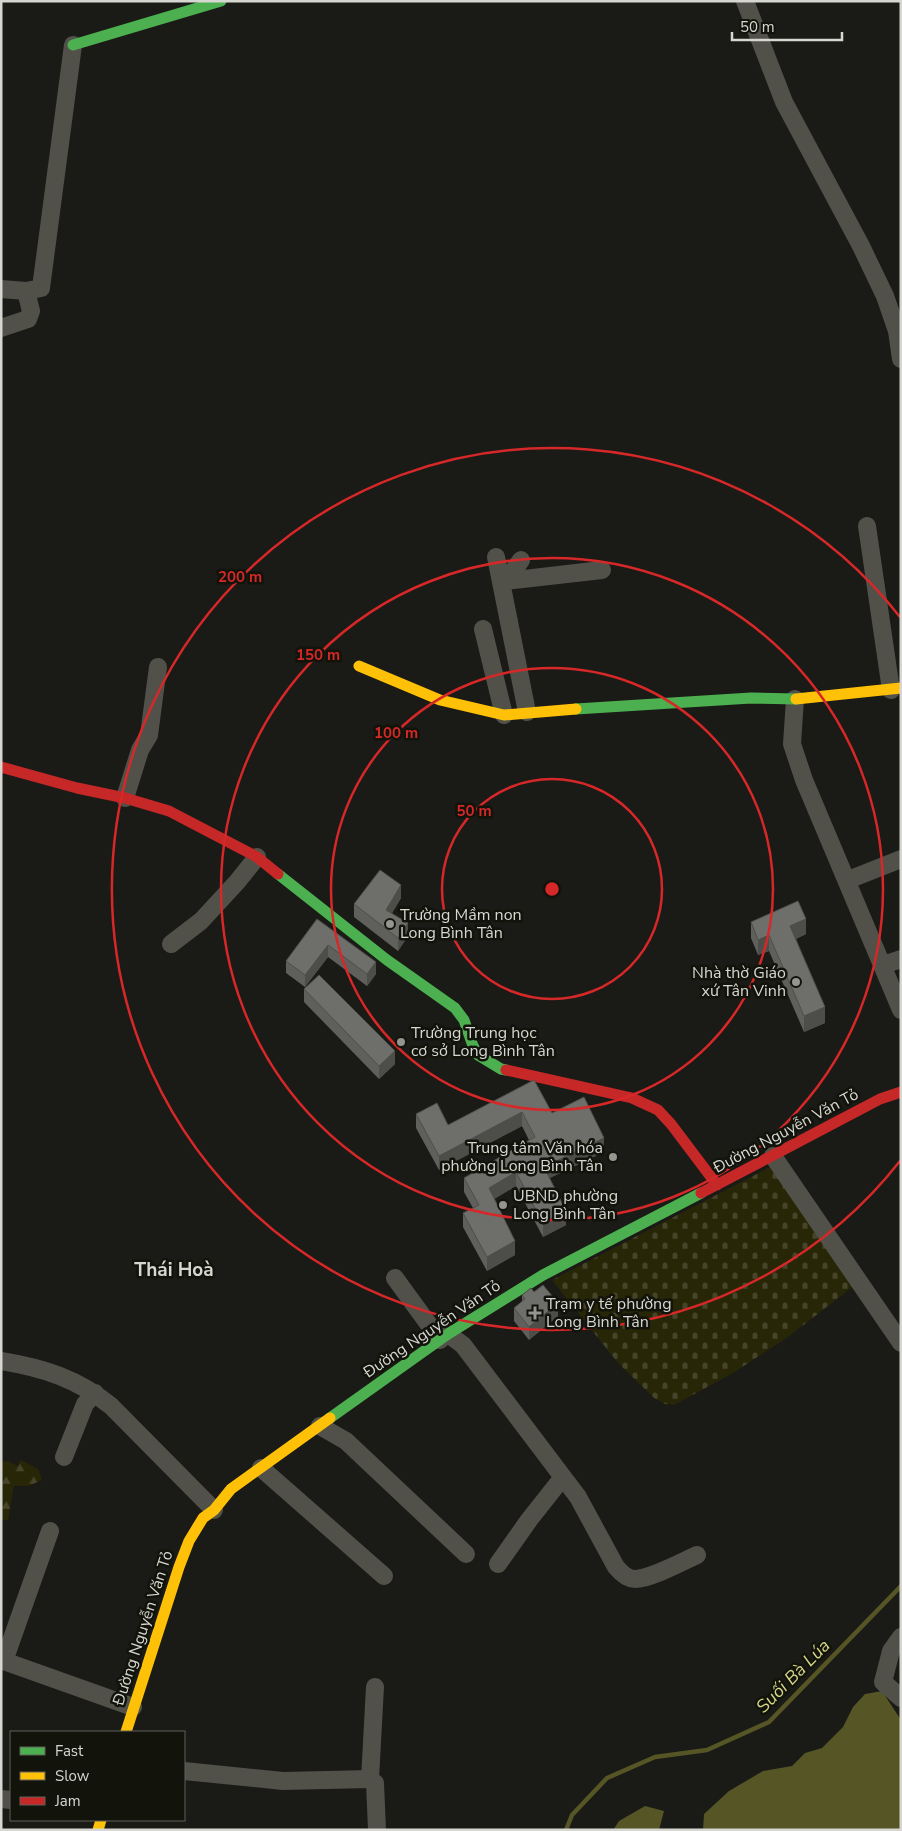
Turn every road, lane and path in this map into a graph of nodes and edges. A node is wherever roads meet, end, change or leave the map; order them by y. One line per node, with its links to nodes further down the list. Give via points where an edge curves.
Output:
1 (221, 1): 3 (street)
2 (745, 1): 7 (street, via 784,102 885,296)
3 (73, 45): 5 (street, via 41,288)
4 (1, 289): 5 (street)
5 (26, 291): 6 (street, via 32,311 28,319)
6 (1, 328)
7 (901, 360)
8 (868, 526): 16 (street)
9 (496, 557): 12 (street)
10 (521, 560): 12 (street)
11 (602, 570): 12 (street)
12 (504, 584): 18 (street)
13 (483, 629): 19 (street)
14 (359, 666): 19 (street, via 440,700)
15 (158, 667): 21 (street, via 149,735 140,750)
16 (896, 689): 17 (street)
17 (794, 698): 18 (street, via 743,698); 24 (street, via 792,744 804,780)
18 (527, 712): 19 (street)
19 (504, 715)
20 (1, 766): 21 (street)
21 (125, 798): 22 (street, via 169,811)
22 (257, 857): 25 (street, via 201,921); 31 (street, via 387,960 455,1008 464,1020 478,1055 501,1070 632,1098 658,1110)
23 (901, 859): 24 (street)
24 (848, 880): 27 (street)
25 (170, 944)
26 (901, 960): 27 (street)
27 (883, 965): 28 (street)
28 (901, 1010)
29 (901, 1092): 30 (street, Đường Nguyễn Văn Tỏ)
30 (773, 1156): 31 (street, Đường Nguyễn Văn Tỏ); 34 (street)
31 (717, 1185): 33 (street, Đường Nguyễn Văn Tỏ, via 543,1275)
32 (395, 1278): 33 (street)
33 (444, 1337): 37 (street, Đường Nguyễn Văn Tỏ); 40 (street, via 462,1346)
34 (901, 1343)
35 (1, 1361): 36 (street, via 38,1368)
36 (95, 1393): 38 (street, via 85,1404); 41 (street)
37 (320, 1426): 39 (street, Đường Nguyễn Văn Tỏ); 43 (street, via 346,1441)
38 (64, 1458)
39 (261, 1468): 41 (street, Đường Nguyễn Văn Tỏ, via 231,1489); 46 (street)
40 (563, 1477): 44 (street, via 622,1574 633,1579 644,1578); 45 (street)
41 (214, 1510): 51 (street, Đường Nguyễn Văn Tỏ, via 203,1518 189,1541)
42 (50, 1531): 48 (street)
43 (466, 1554)
44 (697, 1556)
45 (498, 1564)
46 (384, 1576)
47 (901, 1637): 50 (street, via 891,1651 883,1682)
48 (2, 1660): 51 (street)
49 (375, 1687): 54 (street)
50 (901, 1698)
51 (133, 1707): 52 (street, Đường Nguyễn Văn Tỏ)
52 (126, 1731)
53 (185, 1771): 54 (street, via 283,1781)
54 (370, 1779): 55 (street, via 375,1783)
55 (377, 1830)

